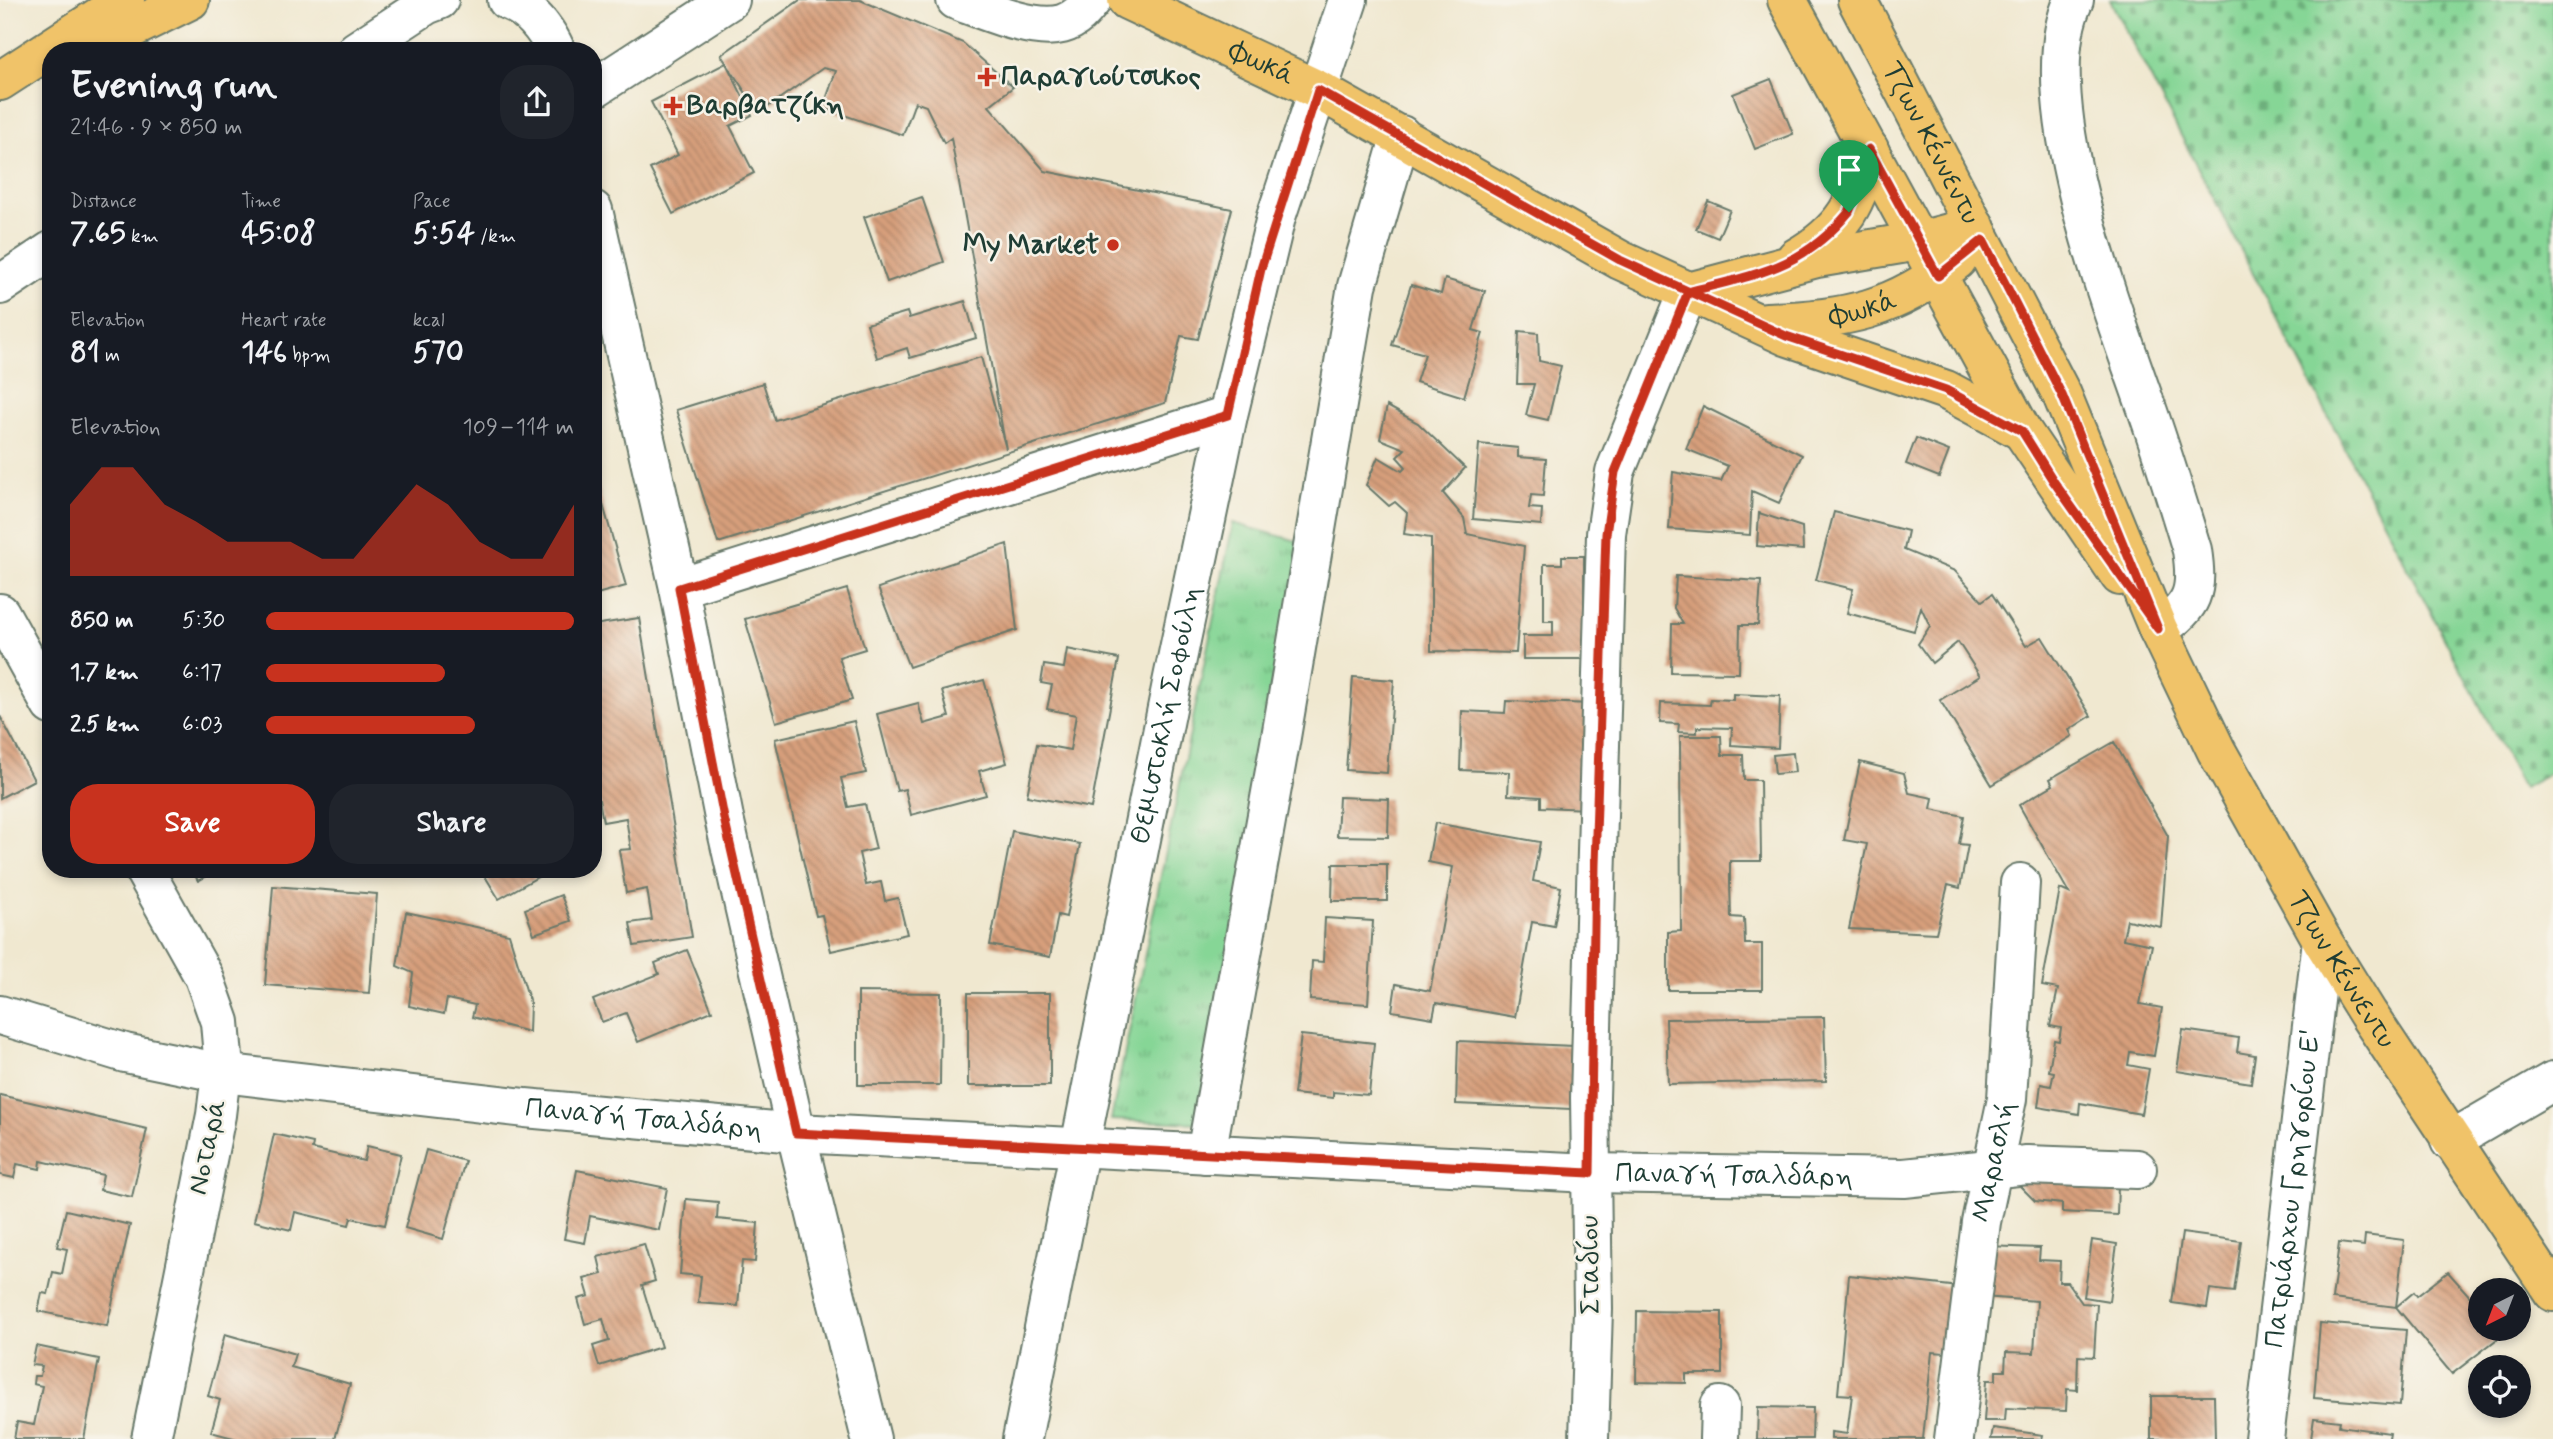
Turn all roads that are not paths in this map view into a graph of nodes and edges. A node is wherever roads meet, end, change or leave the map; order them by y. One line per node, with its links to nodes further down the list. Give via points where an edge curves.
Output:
1 (125, 0): 13 (main road)
2 (190, 0): 14 (main road)
3 (439, 0): 15 (street)
4 (507, 0): 16 (street, via 541,25)
5 (730, 0): 20 (street)
6 (956, 0): 7 (street, via 1041,25 1072,20)
7 (1092, 0)
8 (1127, 0): 22 (main road, Φωκά)
9 (1348, 0): 22 (street, Θεμιστοκλή Σοφούλη)
10 (1787, 0): 24 (main road, Τζων Κέννεντυ)
11 (1857, 0): 25 (main road, Τζων Κέννεντυ)
12 (2074, 0): 38 (street, via 2059,53 2068,143 2114,314 2194,560 2196,580 2189,602 2175,619)
13 (60, 42)
14 (104, 42)
15 (370, 42)
16 (551, 42)
17 (42, 54): 19 (main road)
18 (42, 71): 21 (main road)
19 (0, 81)
20 (602, 83)
21 (0, 90)
22 (1318, 90): 23 (main road, Φωκά); 34 (street, Θεμιστοκλή Σοφούλη, via 1261,269)
23 (1401, 135): 32 (main road, Φωκά, via 1585,242); 49 (street, via 1357,286)
24 (1869, 149): 26 (main road, Τζων Κέννεντυ); 29 (main road, via 1849,212 1812,249)
25 (1979, 233): 26 (main road, Φωκά); 30 (main road, Φωκά); 38 (main road, Τζων Κέννεντυ, via 2062,395)
26 (1919, 241): 29 (main road, Φωκά); 30 (main road, Τζων Κέννεντυ)
27 (602, 250): 36 (street)
28 (42, 257): 31 (street)
29 (1781, 267): 32 (main road, Φωκά)
30 (1938, 276): 33 (main road, Φωκά, via 1914,292 1865,310 1804,321); 35 (main road, Τζων Κέννεντυ)
31 (0, 285)
32 (1688, 292): 33 (main road, Φωκά); 52 (street, Σταδίου, via 1615,472 1611,505 1603,588)
33 (1757, 322): 35 (main road, via 1807,344 1946,390)
34 (1228, 415): 36 (street); 48 (street, Θεμιστοκλή Σοφούλη)
35 (2022, 431): 38 (main road, Τζων Κέννεντυ)
36 (679, 588): 46 (street, via 724,818)
37 (0, 613): 39 (street)
38 (2158, 629): 42 (main road, Τζων Κέννεντυ, via 2216,750)
39 (42, 689)
40 (149, 878): 44 (street, Νοταρά, via 213,999 222,1033)
41 (2020, 883): 50 (street, Μαρασλή, via 2010,1071)
42 (2322, 940): 47 (main road, Τζων Κέννεντυ); 59 (street, Πατριάρχου Γρηγορίου Ε')
43 (0, 1015): 44 (street, Παναγή Τσαλδάρη, via 125,1053)
44 (222, 1073): 46 (street, Παναγή Τσαλδάρη); 54 (street, Νοταρά)
45 (2553, 1081): 47 (street)
46 (796, 1133): 48 (street, Παναγή Τσαλδάρη); 55 (street)
47 (2450, 1140): 53 (main road, Τζων Κέννεντυ)
48 (1079, 1149): 49 (street, Παναγή Τσαλδάρη); 56 (street, Θεμιστοκλή Σοφούλη)
49 (1206, 1154): 52 (street, Παναγή Τσαλδάρη)
50 (1992, 1167): 51 (street, Παναγή Τσαλδάρη); 52 (street, Παναγή Τσαλδάρη, via 1904,1178); 58 (street, Μαρασλή)
51 (2137, 1169)
52 (1590, 1173): 57 (street, Σταδίου, via 1593,1309)
53 (2553, 1292)
54 (151, 1439)
55 (871, 1439)
56 (1022, 1439)
57 (1589, 1439)
58 (1954, 1439)
59 (2264, 1439)

